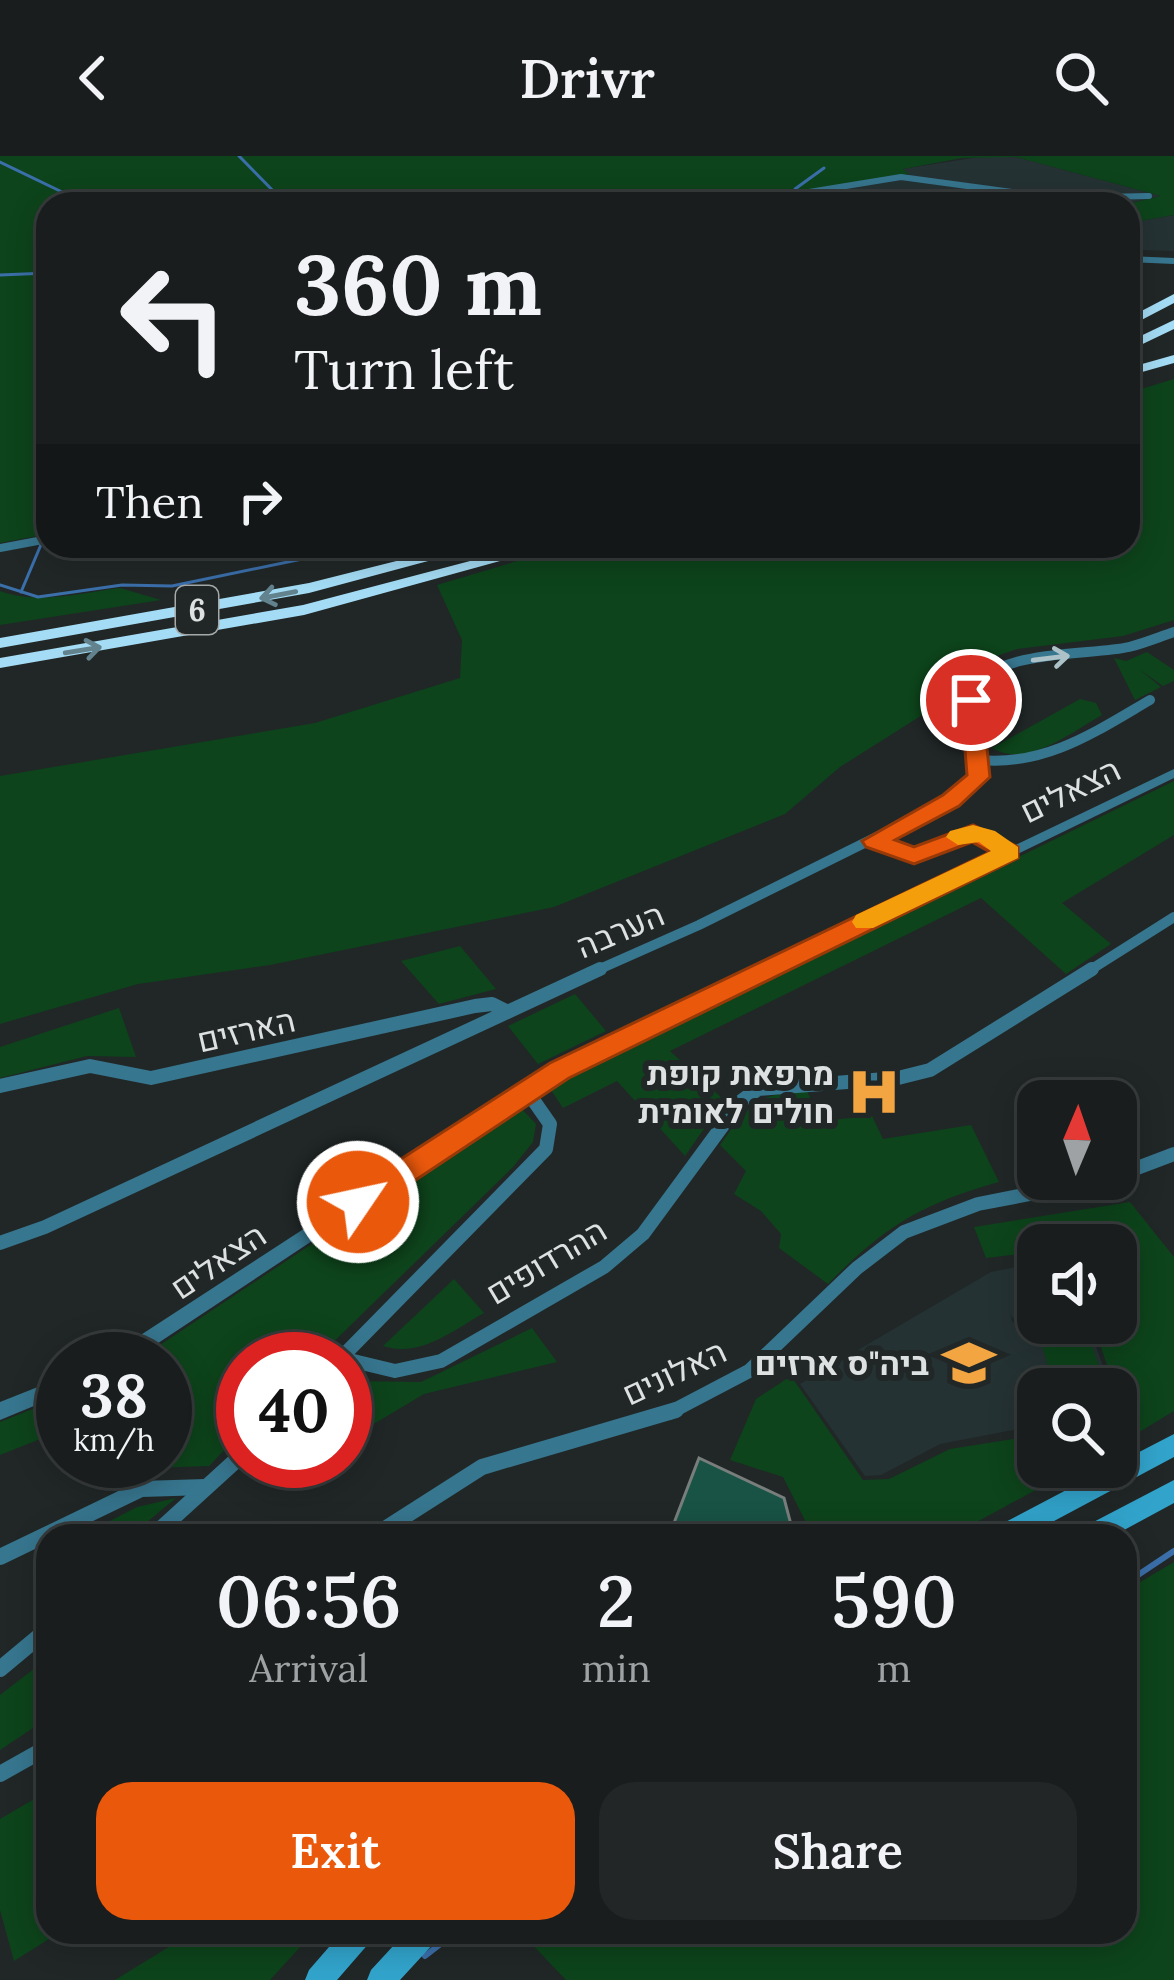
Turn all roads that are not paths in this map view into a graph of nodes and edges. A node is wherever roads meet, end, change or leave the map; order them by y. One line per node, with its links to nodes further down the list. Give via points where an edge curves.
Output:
1 (808, 192): 2 (street, via 901,177)
2 (1014, 192)
3 (1140, 196): 4 (street)
4 (1149, 196)
5 (1140, 260): 6 (street)
6 (1174, 260)
7 (1174, 298): 8 (highway)
8 (1140, 316)
9 (1174, 324): 10 (highway)
10 (1140, 341)
11 (1174, 359): 12 (highway)
12 (1140, 369)
13 (1174, 374): 14 (highway)
14 (1140, 382)
15 (36, 541): 16 (street)
16 (0, 548)
17 (419, 558): 20 (highway)
18 (430, 558): 20 (highway, 6)
19 (501, 558): 23 (highway, 6, one-way to 19, via 304,610)
20 (392, 568): 22 (highway, 6, one-way to 22)
21 (1174, 632): 25 (street, one-way to 21, via 971,700 993,669)
22 (0, 643)
23 (0, 663)
24 (1150, 700): 25 (street, via 1037,761)
25 (980, 760): 27 (street, הערבה, via 968,788)
26 (1174, 773): 28 (street, הצאלים)
27 (874, 841): 28 (street, via 914,856 973,833); 30 (street, הערבה)
28 (1009, 853): 32 (street, הצאלים)
29 (1174, 917): 39 (street, ההרדופים, via 930,1070 758,1089 604,1267 441,1361 395,1370)
30 (504, 1010): 31 (street, הארזים, via 475,1006 151,1078 90,1066); 36 (street, הערבה)
31 (0, 1086)
32 (526, 1091): 37 (street, הצאלים); 38 (street, via 550,1124 546,1149)
33 (1174, 1154): 34 (street)
34 (1137, 1169)
35 (1017, 1196): 48 (street, האלונים, via 963,1207 904,1232 778,1351 724,1388 638,1426 493,1462)
36 (0, 1243)
37 (160, 1332)
38 (368, 1332)
39 (372, 1365)
40 (36, 1396): 41 (street)
41 (0, 1411)
42 (1174, 1445): 49 (main road)
43 (216, 1478): 44 (street)
44 (206, 1487): 46 (street, via 141,1490); 47 (street)
45 (1174, 1491): 50 (main road)
46 (69, 1524)
47 (166, 1524)
48 (392, 1524)
49 (1025, 1524)
50 (1112, 1524)
51 (36, 1540): 52 (street)
52 (0, 1557)
53 (36, 1639): 54 (street)
54 (0, 1669)
55 (36, 1754): 56 (street)
56 (0, 1774)
57 (350, 1944): 59 (main road)
58 (413, 1944): 60 (main road)
59 (319, 1980)
60 (381, 1980)

